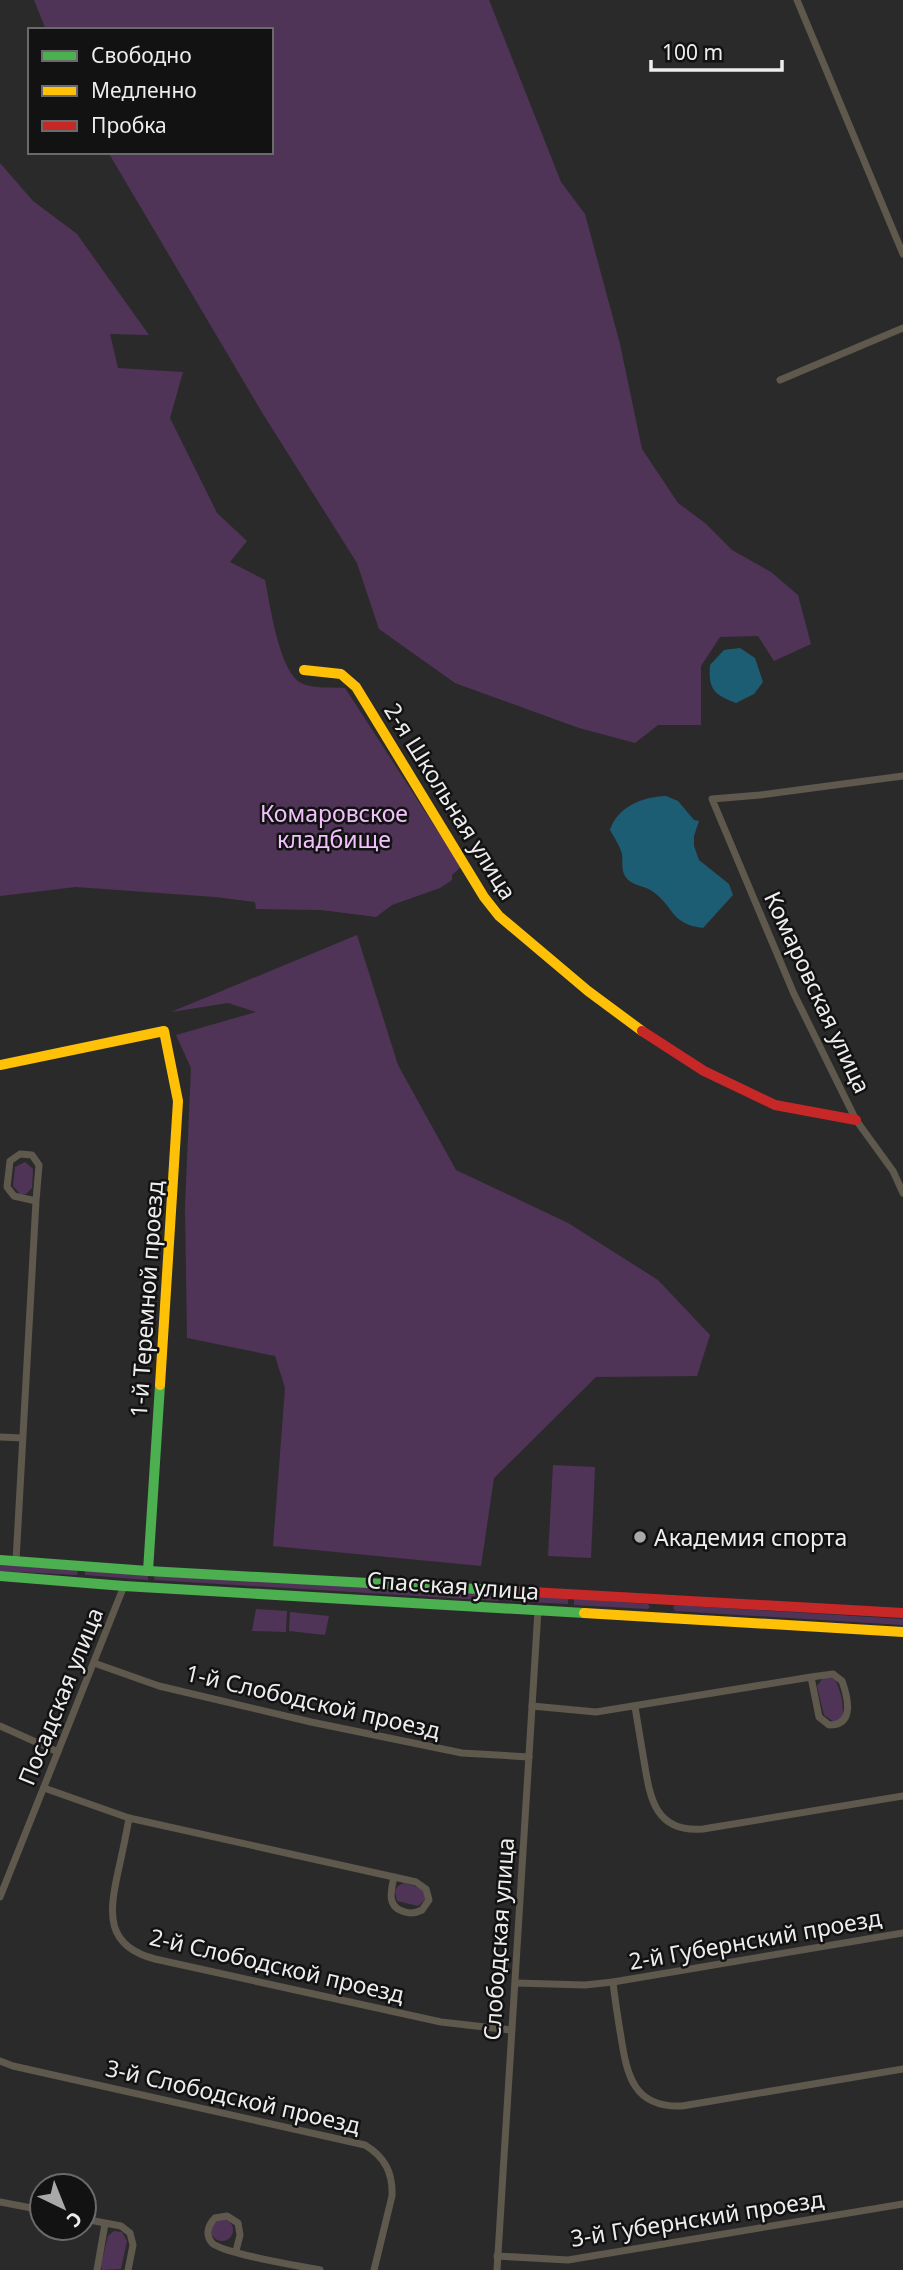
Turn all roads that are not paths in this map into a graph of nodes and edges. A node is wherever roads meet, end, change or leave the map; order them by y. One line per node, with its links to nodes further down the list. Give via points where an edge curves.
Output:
1 (797, 0): 2 (street)
2 (903, 254)
3 (903, 328): 4 (street)
4 (780, 380)
5 (303, 670): 8 (street, 2-я Школьная улица, via 341,674 356,687 484,897 499,916 588,991 704,1071 775,1105)
6 (903, 776): 8 (street, Комаровская улица, via 712,799 794,994)
7 (0, 1065): 16 (street, 1-й Теремной проезд, via 164,1031 177,1101)
8 (856, 1120): 10 (street, Комаровская улица)
9 (903, 1170): 10 (street, via 897,1176)
10 (902, 1190)
11 (36, 1201): 11 (street, via 14,1196 7,1187 10,1161 20,1154 32,1156 39,1165); 13 (street)
12 (0, 1437): 13 (street)
13 (22, 1438): 15 (street)
14 (0, 1560): 15 (street, Спасская улица)
15 (16, 1561): 16 (street, Спасская улица)
16 (148, 1571): 19 (street, Спасская улица)
17 (0, 1576): 18 (street, Спасская улица)
18 (124, 1587): 20 (street, Спасская улица); 24 (street, Посадская улица)
19 (658, 1600): 21 (street, Спасская улица); 22 (street)
20 (538, 1610): 22 (street, Спасская улица); 26 (street, Слободская улица)
21 (903, 1613)
22 (656, 1617): 23 (street, Спасская улица)
23 (903, 1632)
24 (94, 1662): 29 (street, Посадская улица); 30 (street, 1-й Слободской проезд, via 159,1686 325,1725 462,1753)
25 (811, 1676): 25 (street, via 819,1717 829,1725 841,1723 848,1713 842,1681 832,1674); 27 (street)
26 (532, 1706): 27 (street, via 596,1712); 30 (street, Слободская улица)
27 (635, 1707): 32 (street, via 651,1799 661,1815 684,1829)
28 (0, 1726): 29 (street)
29 (58, 1752): 31 (street, Посадская улица)
30 (528, 1756): 40 (street, Слободская улица)
31 (44, 1788): 33 (street); 35 (street, Посадская улица)
32 (903, 1796)
33 (129, 1818): 36 (street); 41 (street, 2-й Слободской проезд, via 111,1906 118,1933 137,1953 441,2022)
34 (0, 1870): 35 (street)
35 (9, 1874): 37 (street, Посадская улица)
36 (394, 1877): 36 (street, via 393,1905 411,1913 422,1910 429,1900 426,1889)
37 (0, 1897)
38 (903, 1933): 39 (street, 2-й Губернский проезд)
39 (612, 1982): 40 (street, 2-й Губернский проезд); 43 (street, 2-й Губернский проезд, via 628,2073 637,2090 662,2105 681,2106)
40 (516, 1983): 41 (street, Слободская улица)
41 (511, 2030): 50 (street, Слободская улица)
42 (0, 2061): 54 (street, 3-й Слободской проезд, via 365,2145 384,2161 392,2184)
43 (903, 2069)
44 (0, 2202): 46 (street)
45 (903, 2204): 50 (street, 3-й Губернский проезд, via 568,2260)
46 (28, 2207)
47 (98, 2222): 48 (street)
48 (105, 2224): 51 (street); 52 (street, via 131,2233)
49 (236, 2251): 49 (street, via 238,2223 226,2216 215,2218 208,2228 210,2240); 53 (street)
50 (497, 2256): 55 (street, Слободская улица)
51 (97, 2270)
52 (128, 2270)
53 (320, 2270)
54 (374, 2270)
55 (497, 2270)

